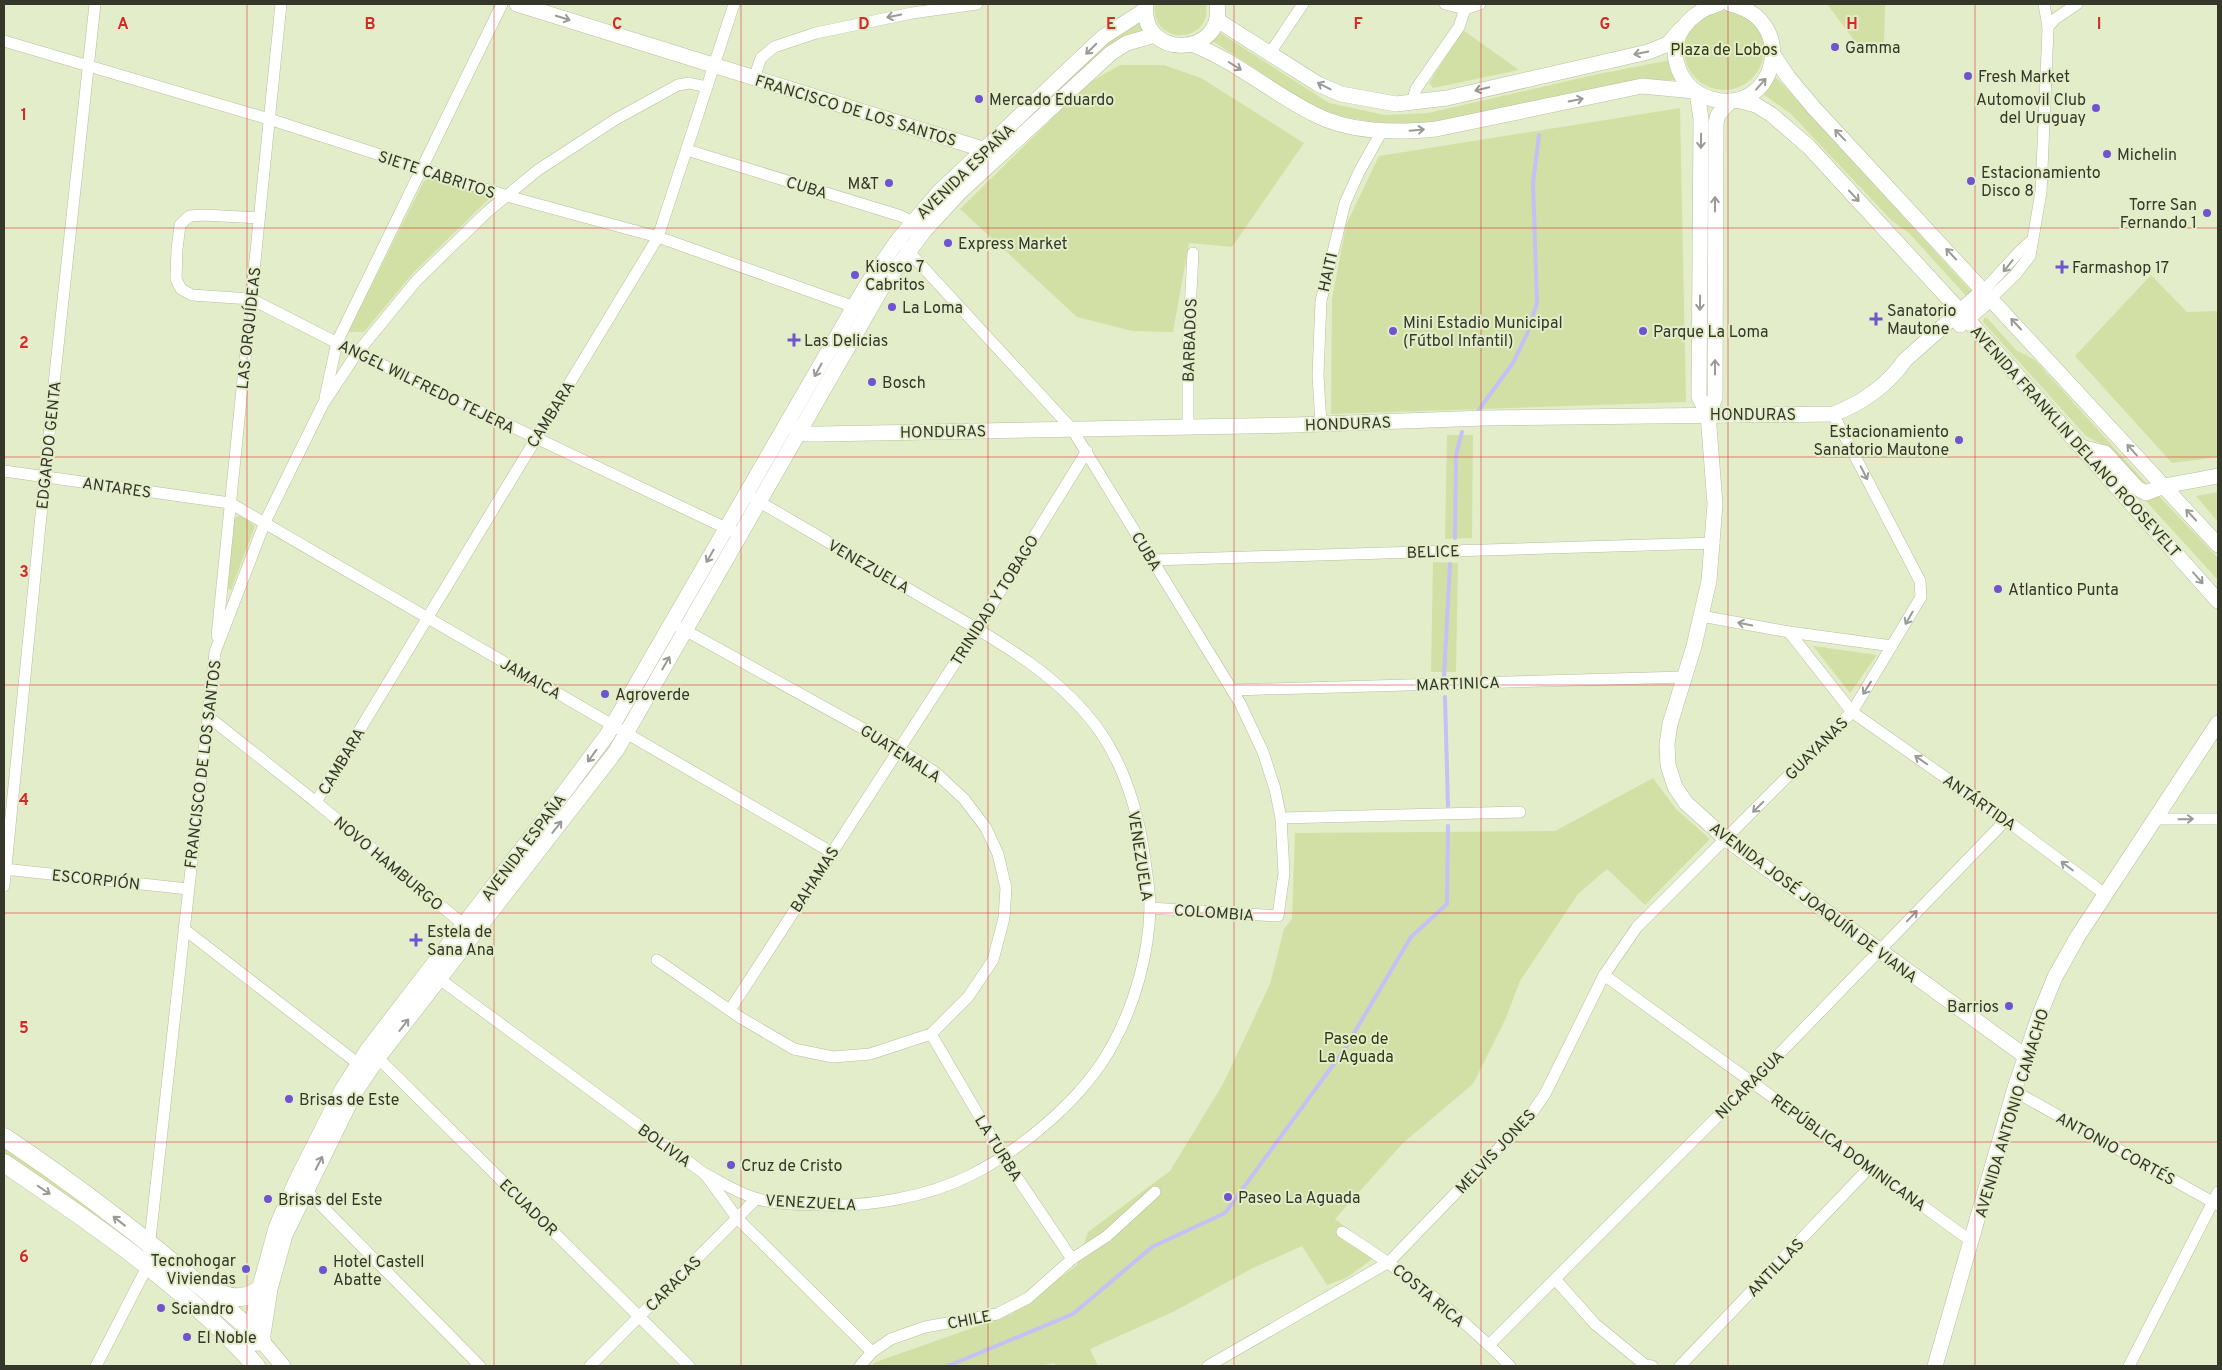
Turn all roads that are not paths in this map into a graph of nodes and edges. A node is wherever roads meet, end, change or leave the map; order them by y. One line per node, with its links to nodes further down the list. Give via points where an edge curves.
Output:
1 (95, 4): 27 (street, EDGARDO GENTA)
2 (281, 4): 33 (street, LAS ORQUÍDEAS)
3 (502, 4): 37 (street)
4 (517, 4): 26 (main road, FRANCISCO DE LOS SANTOS, one-way to 26)
5 (734, 4): 26 (street, CAMBARA)
6 (977, 4): 28 (street, one-way to 28, via 902,14 816,33 774,47 761,58)
7 (1217, 4): 18 (main road)
8 (1303, 4): 24 (street)
9 (1445, 4): 17 (street)
10 (1480, 4): 17 (street)
11 (1689, 4): 19 (main road)
12 (1718, 4): 19 (main road, via 1706,7)
13 (1738, 4): 25 (main road, via 1766,26)
14 (2044, 4): 20 (street)
15 (2077, 4): 20 (street)
16 (1145, 7): 21 (main road, via 1148,26); 36 (main road, AVENIDA ESPAÑA, one-way to 36, via 1103,37)
17 (1465, 9): 32 (street, via 1460,27 1416,89)
18 (1217, 20): 23 (main road, via 1207,35); 24 (main road)
19 (1682, 27): 30 (main road, via 1676,42 1677,62 1684,81); 32 (main road, one-way to 32, via 1668,44 1648,52)
20 (2048, 27): 45 (street, via 2041,192 2031,241)
21 (1155, 35): 23 (main road, via 1172,45); 36 (main road, AVENIDA ESPAÑA, via 1134,40 1111,53)
22 (4, 41): 27 (street, SIETE CABRITOS)
23 (1192, 44): 34 (main road, one-way to 34, via 1213,53 1313,114)
24 (1270, 53): 32 (main road, one-way to 24, via 1383,103 1341,94 1318,84)
25 (1774, 56): 31 (main road, one-way to 25, via 1748,95 1762,83); 45 (main road, AVENIDA FRANKLIN DELANO ROOSEVELT, one-way to 25, via 1814,108)
26 (714, 65): 28 (main road, FRANCISCO DE LOS SANTOS); 29 (street, CAMBARA)
27 (89, 66): 33 (street, SIETE CABRITOS); 62 (street, EDGARDO GENTA)
28 (754, 78): 36 (main road, FRANCISCO DE LOS SANTOS)
29 (707, 87): 35 (street, CAMBARA); 38 (street, FRANCISCO DE LOS SANTOS, via 689,83 678,85 569,147)
30 (1695, 92): 31 (main road, AVENIDA FRANKLIN DELANO ROOSEVELT, via 1716,100); 34 (main road, one-way to 30, via 1436,129 1642,86); 43 (main road, AVENIDA JOSÉ JOAQUÍN DE VIANA, one-way to 43, via 1701,119)
31 (1733, 100): 43 (main road, AVENIDA JOSÉ JOAQUÍN DE VIANA, one-way to 31, via 1716,123 1718,115); 48 (main road, AVENIDA FRANKLIN DELANO ROOSEVELT, one-way to 48, via 1756,105 1809,147)
32 (1412, 103)
33 (269, 119): 37 (street, SIETE CABRITOS); 39 (street, LAS ORQUÍDEAS)
34 (1382, 131): 54 (street, HAITI, via 1345,203 1321,301 1318,375)
35 (686, 150): 40 (street, CUBA); 41 (street, CAMBARA)
36 (992, 152): 40 (main road, AVENIDA ESPAÑA, via 940,191)
37 (421, 169): 38 (street, SIETE CABRITOS); 49 (street)
38 (506, 196): 41 (street, SIETE CABRITOS); 50 (street, FRANCISCO DE LOS SANTOS, via 417,280)
39 (259, 218): 46 (street, LAS ORQUÍDEAS); 46 (street, via 190,216 180,225 177,249 176,279 181,290 192,295)
40 (919, 225): 42 (main road, AVENIDA ESPAÑA)
41 (658, 237): 47 (street, SIETE CABRITOS); 58 (street, CAMBARA)
42 (903, 245): 47 (main road, AVENIDA ESPAÑA); 57 (street, CUBA)
43 (1707, 249): 52 (main road, AVENIDA JOSÉ JOAQUÍN DE VIANA, via 1715,398)
44 (1193, 253): 56 (street, BARBADOS)
45 (1988, 294): 48 (main road, HONDURAS); 64 (main road, AVENIDA FRANKLIN DELANO ROOSEVELT, one-way to 45)
46 (251, 299): 49 (street, ANGEL WILFREDO TEJERA); 66 (street, LAS ORQUÍDEAS)
47 (861, 309): 55 (main road, AVENIDA ESPAÑA)
48 (1964, 315): 53 (main road, HONDURAS, via 1908,367 1897,372 1858,404); 59 (main road, AVENIDA FRANKLIN DELANO ROOSEVELT)
49 (336, 342): 50 (street, ANGEL WILFREDO TEJERA); 51 (street)
50 (357, 353): 51 (street, FRANCISCO DE LOS SANTOS); 58 (street, ANGEL WILFREDO TEJERA)
51 (323, 404): 67 (street, FRANCISCO DE LOS SANTOS)
52 (1708, 414): 53 (main road, HONDURAS); 54 (main road, HONDURAS); 69 (main road, AVENIDA JOSÉ JOAQUÍN DE VIANA, via 1715,504)
53 (1833, 414): 78 (street, GUAYANAS, one-way to 78, via 1920,581 1921,597)
54 (1321, 424): 56 (main road, HONDURAS)
55 (794, 427): 57 (main road, HONDURAS, via 806,434); 65 (main road, AVENIDA ESPAÑA)
56 (1188, 427): 57 (main road, HONDURAS)
57 (1072, 429): 60 (street, CUBA)
58 (535, 438): 68 (street, ANGEL WILFREDO TEJERA); 74 (street, CAMBARA)
59 (2084, 448): 64 (main road, via 2105,453 2143,492); 72 (main road, AVENIDA FRANKLIN DELANO ROOSEVELT, one-way to 72)
60 (1086, 451): 71 (street, CUBA); 76 (street, TRINIDAD Y TOBAGO)
61 (4, 471): 62 (street, ANTARES)
62 (45, 476): 66 (street, ANTARES); 96 (street, EDGARDO GENTA)
63 (2218, 476): 64 (main road)
64 (2164, 486): 70 (main road, AVENIDA FRANKLIN DELANO ROOSEVELT, one-way to 64)
65 (753, 498): 68 (main road, AVENIDA ESPAÑA); 76 (street, VENEZUELA)
66 (230, 503): 67 (street, JAMAICA); 79 (street, LAS ORQUÍDEAS)
67 (265, 522): 74 (street, JAMAICA); 79 (street, FRANCISCO DE LOS SANTOS)
68 (733, 532): 75 (main road, AVENIDA ESPAÑA)
69 (1714, 543): 71 (street, BELICE); 73 (main road, AVENIDA JOSÉ JOAQUÍN DE VIANA)
70 (2218, 545)
71 (1152, 560): 81 (street, CUBA)
72 (2218, 601)
73 (1701, 616): 77 (street, one-way to 73); 80 (main road, AVENIDA JOSÉ JOAQUÍN DE VIANA)
74 (429, 618): 85 (street, JAMAICA); 88 (street, CAMBARA)
75 (678, 627): 85 (main road, AVENIDA ESPAÑA); 86 (main road, AVENIDA ESPAÑA, one-way to 75); 87 (street, GUATEMALA)
76 (977, 629): 87 (street, TRINIDAD Y TOBAGO); 100 (street, VENEZUELA, via 1071,695 1102,735 1133,802 1141,834)
77 (1789, 632): 78 (street); 82 (street, ANTÁRTIDA)
78 (1892, 646): 82 (street, GUAYANAS, one-way to 82)
79 (215, 652): 83 (street, FRANCISCO DE LOS SANTOS)
80 (1684, 677): 81 (street, MARTINICA); 94 (main road, AVENIDA JOSÉ JOAQUÍN DE VIANA, via 1666,744 1668,765 1686,803)
81 (1232, 690): 90 (street, CUBA, via 1263,752 1276,789)
82 (1852, 712): 92 (street, ANTÁRTIDA, one-way to 82); 94 (street, GUAYANAS, one-way to 94)
83 (210, 718): 88 (street, NOVO HAMBURGO); 98 (street, FRANCISCO DE LOS SANTOS)
84 (2218, 723): 93 (main road, AVENIDA ANTONIO CAMACHO)
85 (612, 726): 86 (street, JAMAICA); 103 (main road, AVENIDA ESPAÑA, one-way to 103)
86 (626, 733): 95 (street, JAMAICA); 103 (main road, AVENIDA ESPAÑA, one-way to 86, via 616,751)
87 (898, 748): 95 (street, BAHAMAS); 109 (street, GUATEMALA, via 936,773 964,799 986,828 998,854 1006,888 1004,918 993,960 968,997)
88 (316, 802): 103 (street, NOVO HAMBURGO)
89 (1520, 812): 90 (street)
90 (1281, 818): 101 (street, CUBA, via 1284,873)
91 (2218, 819): 93 (street, one-way to 91)
92 (2006, 820): 99 (street, ANTÁRTIDA, one-way to 92); 104 (street, NICARAGUA, one-way to 92)
93 (2154, 820): 99 (main road, AVENIDA ANTONIO CAMACHO)
94 (1726, 839): 104 (main road, AVENIDA JOSÉ JOAQUÍN DE VIANA); 107 (street, MELVIS JONES, via 1637,927)
95 (831, 852): 108 (street, BAHAMAS)
96 (5, 869): 97 (street, EDGARDO GENTA); 98 (street, ESCORPIÓN)
97 (4, 886)
98 (188, 889): 102 (street, FRANCISCO DE LOS SANTOS)
99 (2106, 895): 111 (main road, AVENIDA ANTONIO CAMACHO, via 2055,978)
100 (1150, 908): 101 (street, COLOMBIA); 116 (street, VENEZUELA, via 1141,968 1113,1045 1080,1091 1050,1122)
101 (1278, 916)
102 (184, 929): 112 (street); 127 (street, FRANCISCO DE LOS SANTOS)
103 (469, 929): 106 (main road, AVENIDA ESPAÑA)
104 (1878, 951): 111 (main road, AVENIDA JOSÉ JOAQUÍN DE VIANA); 113 (street, NICARAGUA)
105 (657, 960): 108 (street, GUATEMALA)
106 (434, 975): 110 (main road, AVENIDA ESPAÑA); 119 (street, BOLIVIA)
107 (1604, 975): 113 (street, REPÚBLICA DOMINICANA); 129 (street, MELVIS JONES, via 1545,1094 1529,1117)
108 (730, 1010): 109 (street, GUATEMALA, via 794,1049 833,1057 870,1054)
109 (931, 1034): 116 (street, LA TURBA)
110 (373, 1053): 112 (main road, AVENIDA ESPAÑA); 134 (street, ECUADOR)
111 (2025, 1056): 114 (main road, AVENIDA ANTONIO CAMACHO)
112 (363, 1068): 120 (main road, AVENIDA ESPAÑA, via 343,1088)
113 (1753, 1081): 118 (street, REPÚBLICA DOMINICANA); 131 (street, NICARAGUA)
114 (2014, 1092): 123 (street, ANTONIO CORTÉS); 126 (main road, AVENIDA ANTONIO CAMACHO)
115 (4, 1137): 127 (main road, one-way to 115, via 59,1174)
116 (1002, 1155): 122 (street, VENEZUELA, via 970,1175 892,1200 850,1206); 128 (street, LA TURBA)
117 (4, 1163): 130 (main road, one-way to 130)
118 (1869, 1168): 126 (street, REPÚBLICA DOMINICANA); 148 (street, ANTILLAS)
119 (705, 1174): 122 (street, VENEZUELA); 124 (street, BOLIVIA)
120 (301, 1185): 133 (main road, AVENIDA ESPAÑA, via 276,1228); 135 (main road, AVENIDA ESPAÑA); 141 (street)
121 (1155, 1192): 128 (street, CHILE, via 1107,1236)
122 (756, 1199): 124 (street, CARACAS)
123 (2216, 1200): 150 (street)
124 (737, 1218): 134 (street, CARACAS); 137 (street, BOLIVIA)
125 (1342, 1232): 129 (street, COSTA RICA)
126 (1971, 1241): 149 (main road, AVENIDA ANTONIO CAMACHO)
127 (150, 1244): 130 (street, FRANCISCO DE LOS SANTOS); 132 (main road)
128 (1072, 1259): 137 (street, CHILE, via 1028,1298 997,1314 925,1327 891,1339)
129 (1389, 1262): 136 (street, COSTA RICA); 145 (street, MELVIS JONES)
130 (147, 1267): 135 (main road); 138 (street, FRANCISCO DE LOS SANTOS)
131 (1555, 1279): 136 (street, NICARAGUA); 147 (street, via 1595,1324 1646,1365)
132 (204, 1288): 133 (main road, via 224,1296 241,1298); 135 (main road)
133 (259, 1290): 135 (main road, AVENIDA ESPAÑA)
134 (640, 1316): 142 (street, CARACAS); 143 (street, ECUADOR)
135 (251, 1340): 139 (main road); 140 (main road)
136 (1489, 1345): 146 (street, COSTA RICA)
137 (872, 1352): 144 (street, CHILE)
138 (96, 1366)
139 (256, 1366)
140 (283, 1366)
141 (480, 1366)
142 (590, 1366)
143 (689, 1366)
144 (860, 1366)
145 (1208, 1366)
146 (1510, 1366)
147 (1652, 1366)
148 (1680, 1366)
149 (1935, 1366)
150 (2129, 1366)

